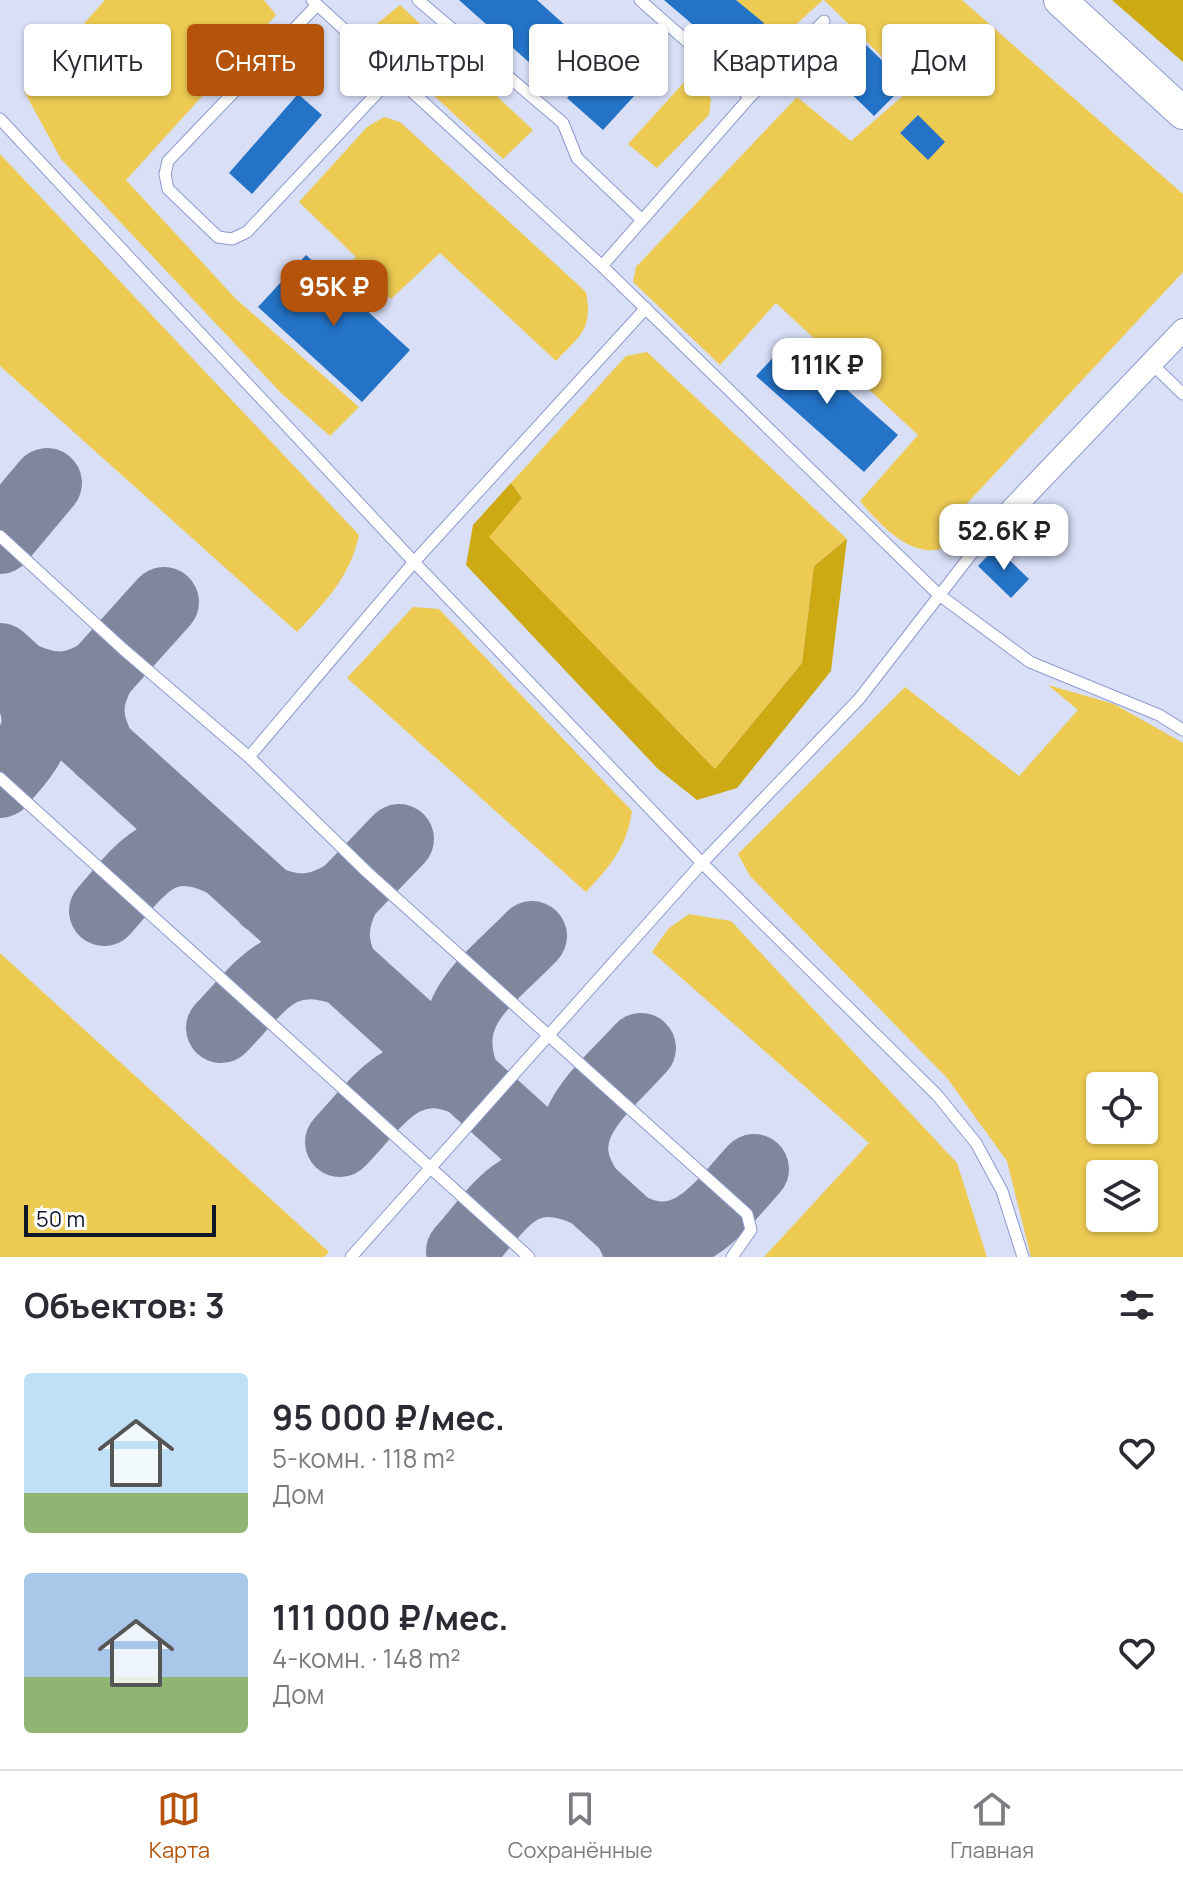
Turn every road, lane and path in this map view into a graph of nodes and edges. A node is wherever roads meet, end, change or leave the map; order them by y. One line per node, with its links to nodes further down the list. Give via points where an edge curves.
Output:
1 (418, 0): 12 (lane, via 563,123 577,158)
2 (640, 0): 9 (lane)
3 (1060, 0): 10 (main road)
4 (314, 2): 6 (lane); 7 (lane, via 168,161 168,189 218,237 232,239 247,232)
5 (824, 21): 9 (lane)
6 (340, 26)
7 (374, 96)
8 (417, 96): 13 (lane)
9 (750, 97): 12 (lane)
10 (1183, 113)
11 (0, 119): 20 (lane)
12 (642, 220): 13 (lane)
13 (602, 266): 14 (lane)
14 (646, 308): 20 (lane); 21 (lane)
15 (1183, 330): 16 (street)
16 (1151, 363): 17 (lane); 19 (street)
17 (1183, 394)
18 (0, 536): 23 (lane)
19 (980, 543): 21 (lane)
20 (414, 562): 23 (lane); 25 (lane)
21 (938, 594): 22 (lane, via 1030,662); 25 (lane, via 859,699)
22 (1183, 730)
23 (249, 757): 26 (lane, via 367,872)
24 (0, 778): 27 (lane)
25 (702, 863): 26 (lane); 31 (lane, via 957,1119 1002,1191)
26 (548, 1033): 27 (lane); 30 (lane, via 747,1214 751,1230)
27 (429, 1166): 28 (lane); 29 (lane)
28 (351, 1257)
29 (529, 1257)
30 (732, 1257)
31 (1023, 1257)

